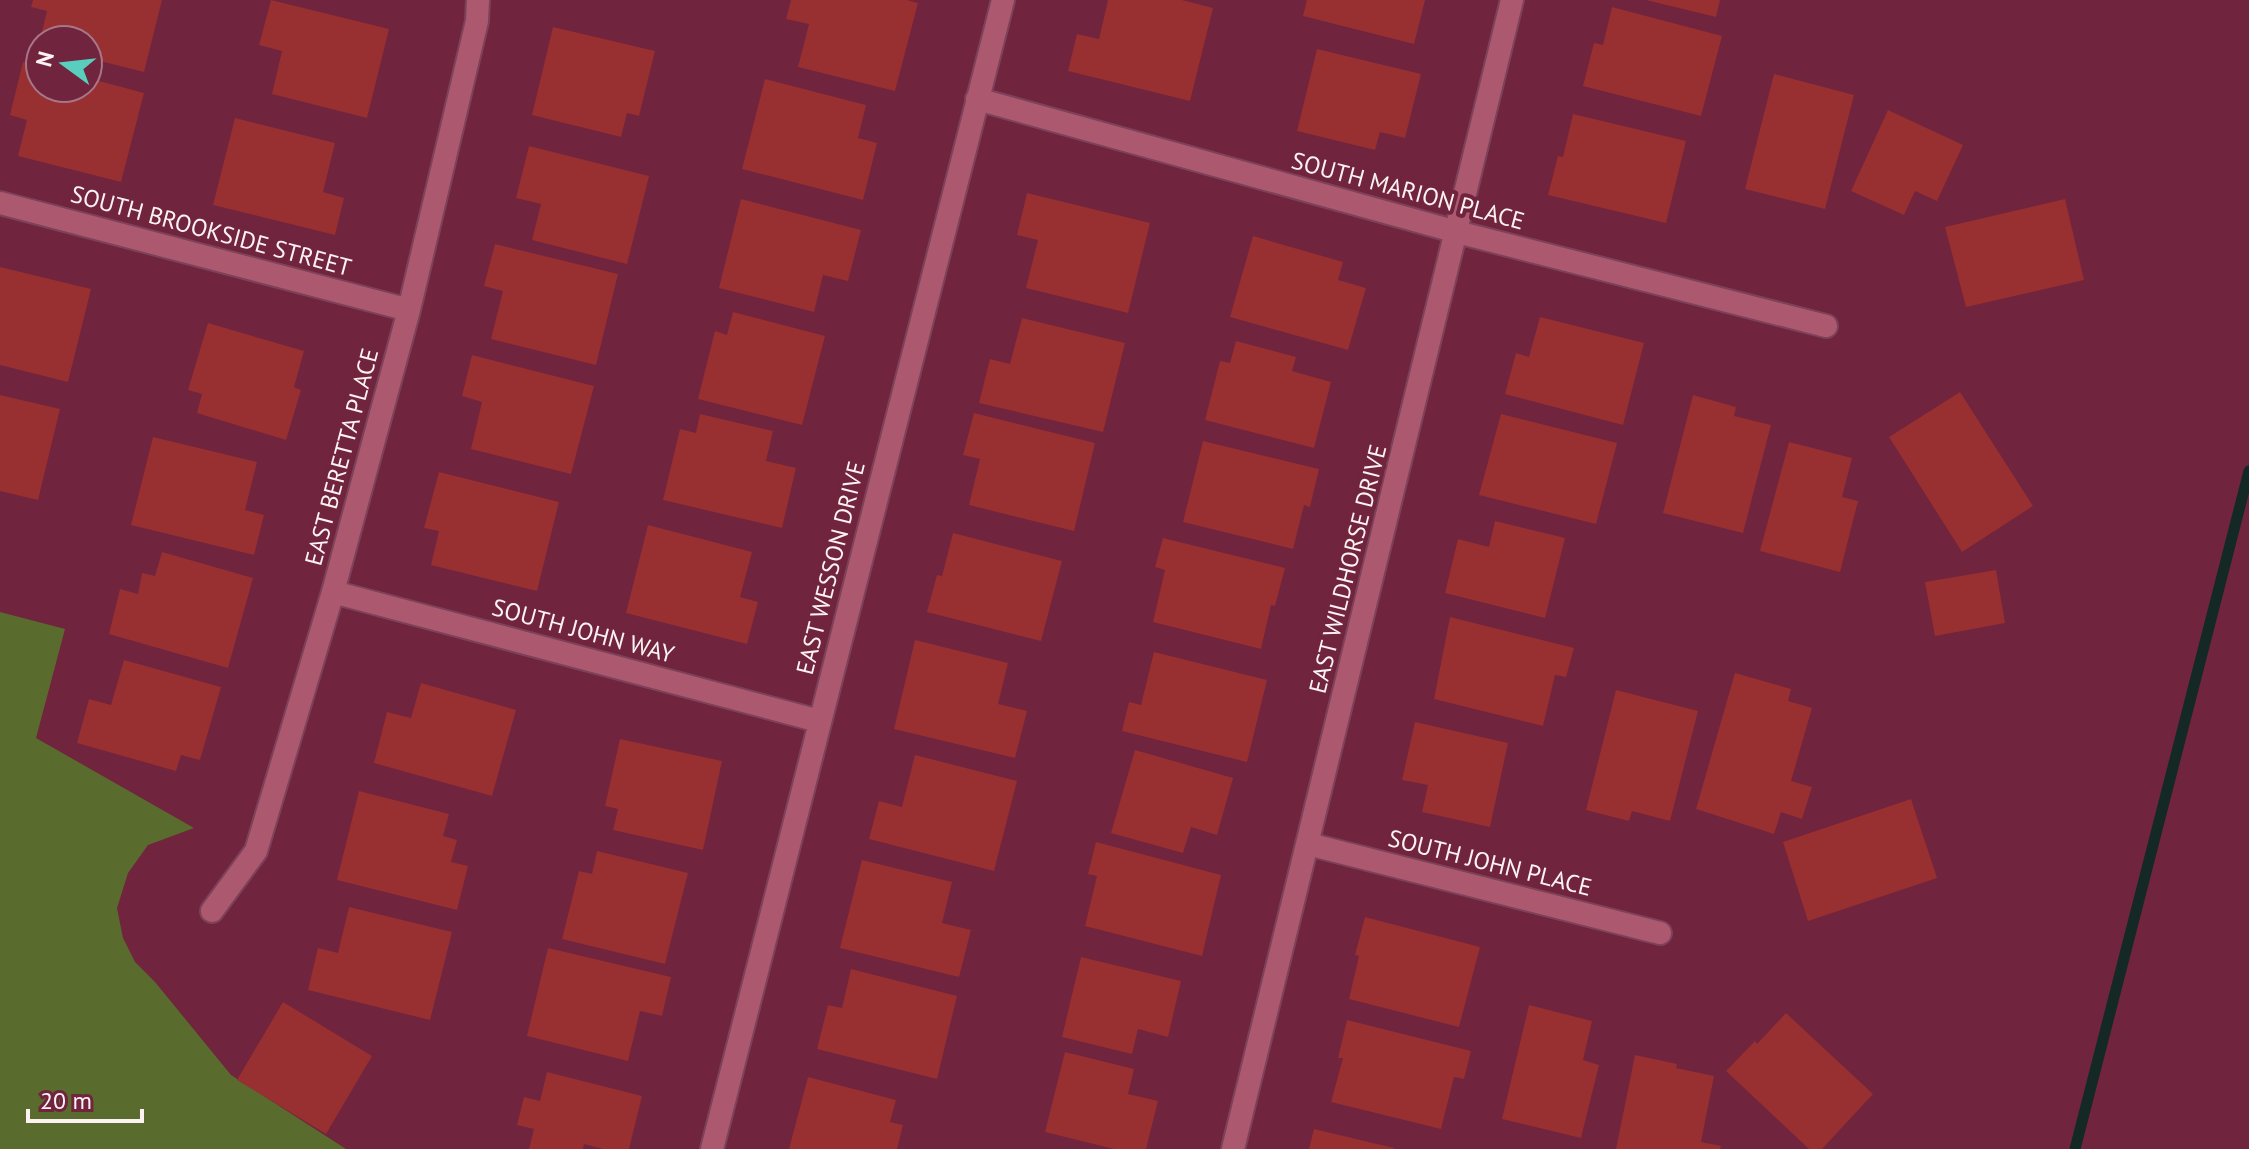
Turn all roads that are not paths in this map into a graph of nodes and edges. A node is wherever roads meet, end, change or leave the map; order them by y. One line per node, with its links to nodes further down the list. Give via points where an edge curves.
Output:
1 (478, 0): 7 (street, EAST BERETTA PLACE)
2 (1003, 0): 4 (street, EAST WESSON DRIVE)
3 (1512, 0): 6 (street, EAST WILDHORSE DRIVE)
4 (977, 99): 6 (street, SOUTH MARION PLACE); 10 (street, EAST WESSON DRIVE)
5 (0, 203): 7 (street, SOUTH BROOKSIDE STREET)
6 (1457, 232): 8 (street, SOUTH MARION PLACE); 11 (street, EAST WILDHORSE DRIVE)
7 (409, 310): 9 (street, EAST BERETTA PLACE)
8 (1826, 326)
9 (333, 592): 10 (street, SOUTH JOHN WAY); 12 (street, EAST BERETTA PLACE, via 256,851)
10 (819, 721): 14 (street, EAST WESSON DRIVE)
11 (1308, 844): 13 (street, SOUTH JOHN PLACE); 15 (street, EAST WILDHORSE DRIVE)
12 (212, 911)
13 (1660, 933)
14 (712, 1149)
15 (1233, 1149)

